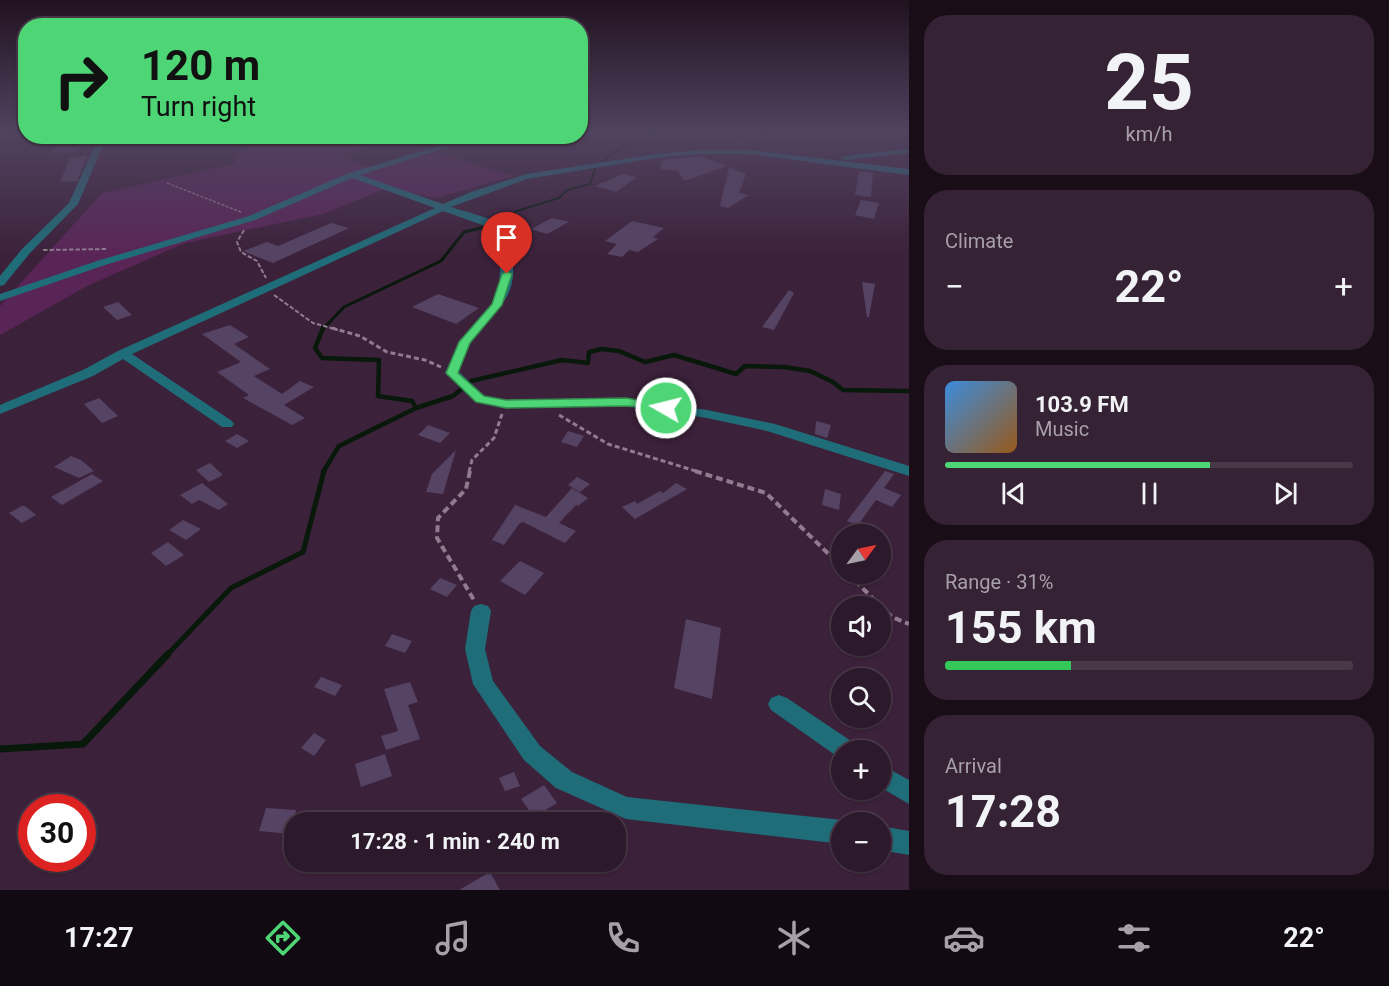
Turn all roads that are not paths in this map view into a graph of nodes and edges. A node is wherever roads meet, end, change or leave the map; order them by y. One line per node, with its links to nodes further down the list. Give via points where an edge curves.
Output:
1 (86, 174): 6 (street, via 73,204)
2 (357, 174): 4 (street)
3 (549, 174): 5 (street, via 526,177)
4 (352, 175): 5 (street); 7 (street, via 252,218)
5 (441, 208): 8 (street); 11 (street, via 495,226 508,255 507,274 497,305 465,342 452,373 480,399 506,404 626,402 707,414 770,427)
6 (0, 283)
7 (0, 298)
8 (123, 354): 9 (street); 10 (street)
9 (0, 410)
10 (227, 424)
11 (909, 471)
12 (481, 611): 17 (street, via 475,649 483,684 532,753 564,780 626,808)
13 (779, 704): 14 (street)
14 (831, 740)
15 (891, 781): 16 (street)
16 (909, 793)
17 (831, 831)
18 (891, 840): 19 (street)
19 (909, 843)

